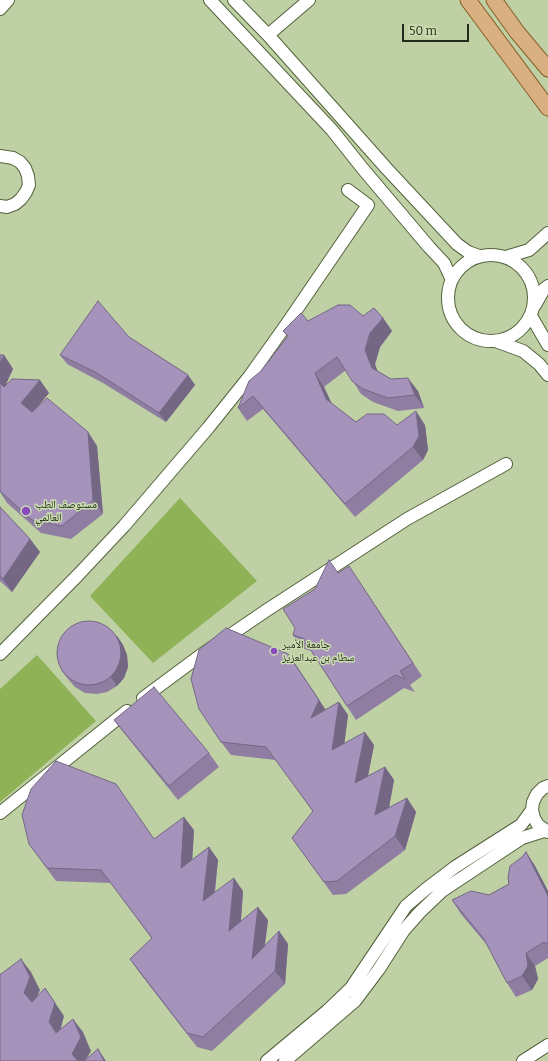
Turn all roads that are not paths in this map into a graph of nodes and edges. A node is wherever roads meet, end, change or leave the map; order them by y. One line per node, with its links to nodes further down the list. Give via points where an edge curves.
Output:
1 (8, 0): 7 (street)
2 (210, 0): 12 (street)
3 (234, 0): 8 (street)
4 (309, 0): 8 (street)
5 (468, 0): 10 (main road)
6 (494, 0): 9 (main road)
7 (0, 9)
8 (268, 35): 11 (street)
9 (548, 69)
10 (548, 108)
11 (344, 120): 12 (street); 17 (street, via 457,244)
12 (332, 130): 19 (street, via 444,263)
13 (0, 156): 15 (street, via 20,162 25,168 29,184 22,199 6,207)
14 (348, 190): 26 (street, via 368,205 249,377 124,526)
15 (0, 206)
16 (548, 233): 18 (street, via 529,250)
17 (479, 256): 18 (street); 19 (street, via 467,262)
18 (506, 257): 21 (street, via 519,265 529,276 534,291)
19 (451, 278): 22 (street, via 448,294 453,320 472,338 484,342)
20 (548, 286): 21 (street)
21 (533, 311): 22 (street, via 523,328 512,337); 23 (street)
22 (498, 342): 24 (street, via 523,351)
23 (548, 345)
24 (548, 375)
25 (506, 464): 29 (street, via 407,520 201,655 135,704)
26 (0, 654)
27 (548, 786): 28 (street, via 537,794)
28 (532, 810): 30 (street, via 538,825); 32 (street, via 521,825 455,867 406,906 351,988 327,1012)
29 (0, 813)
30 (546, 831): 33 (street, via 522,838 442,891 404,930 355,1001)
31 (548, 1045): 34 (street)
32 (267, 1061)
33 (285, 1061)
34 (523, 1061)

